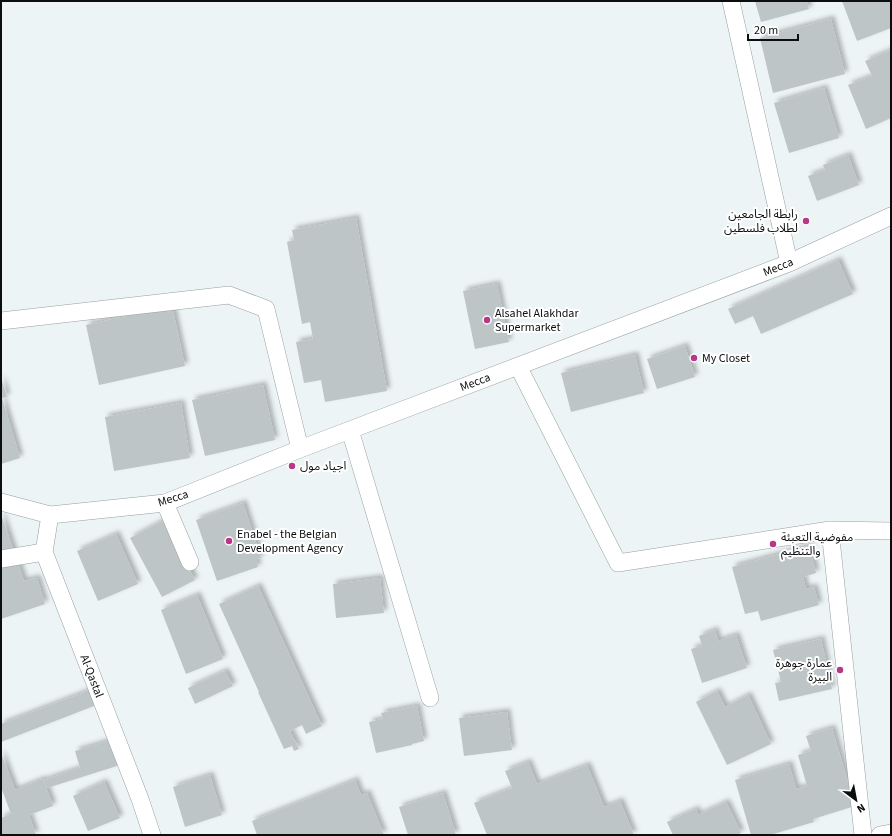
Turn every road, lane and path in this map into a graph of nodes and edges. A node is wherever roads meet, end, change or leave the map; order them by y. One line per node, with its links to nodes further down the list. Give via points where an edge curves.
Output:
1 (731, 1): 3 (street)
2 (891, 216): 3 (street, Mecca)
3 (789, 263): 5 (street, Mecca)
4 (1, 321): 7 (street, via 229,295 266,309)
5 (518, 366): 6 (street, Mecca); 11 (street, via 618,563)
6 (350, 430): 7 (street, Mecca); 16 (street)
7 (300, 449): 9 (street, Mecca)
8 (1, 502): 10 (street)
9 (165, 503): 10 (street, Mecca); 15 (street)
10 (50, 515): 13 (street)
11 (830, 530): 12 (street); 19 (street)
12 (891, 531)
13 (44, 552): 14 (street); 18 (street, Al-Qastal)
14 (1, 559)
15 (190, 562)
16 (430, 698)
17 (891, 833): 20 (street)
18 (152, 835)
19 (863, 835)
20 (880, 835)

